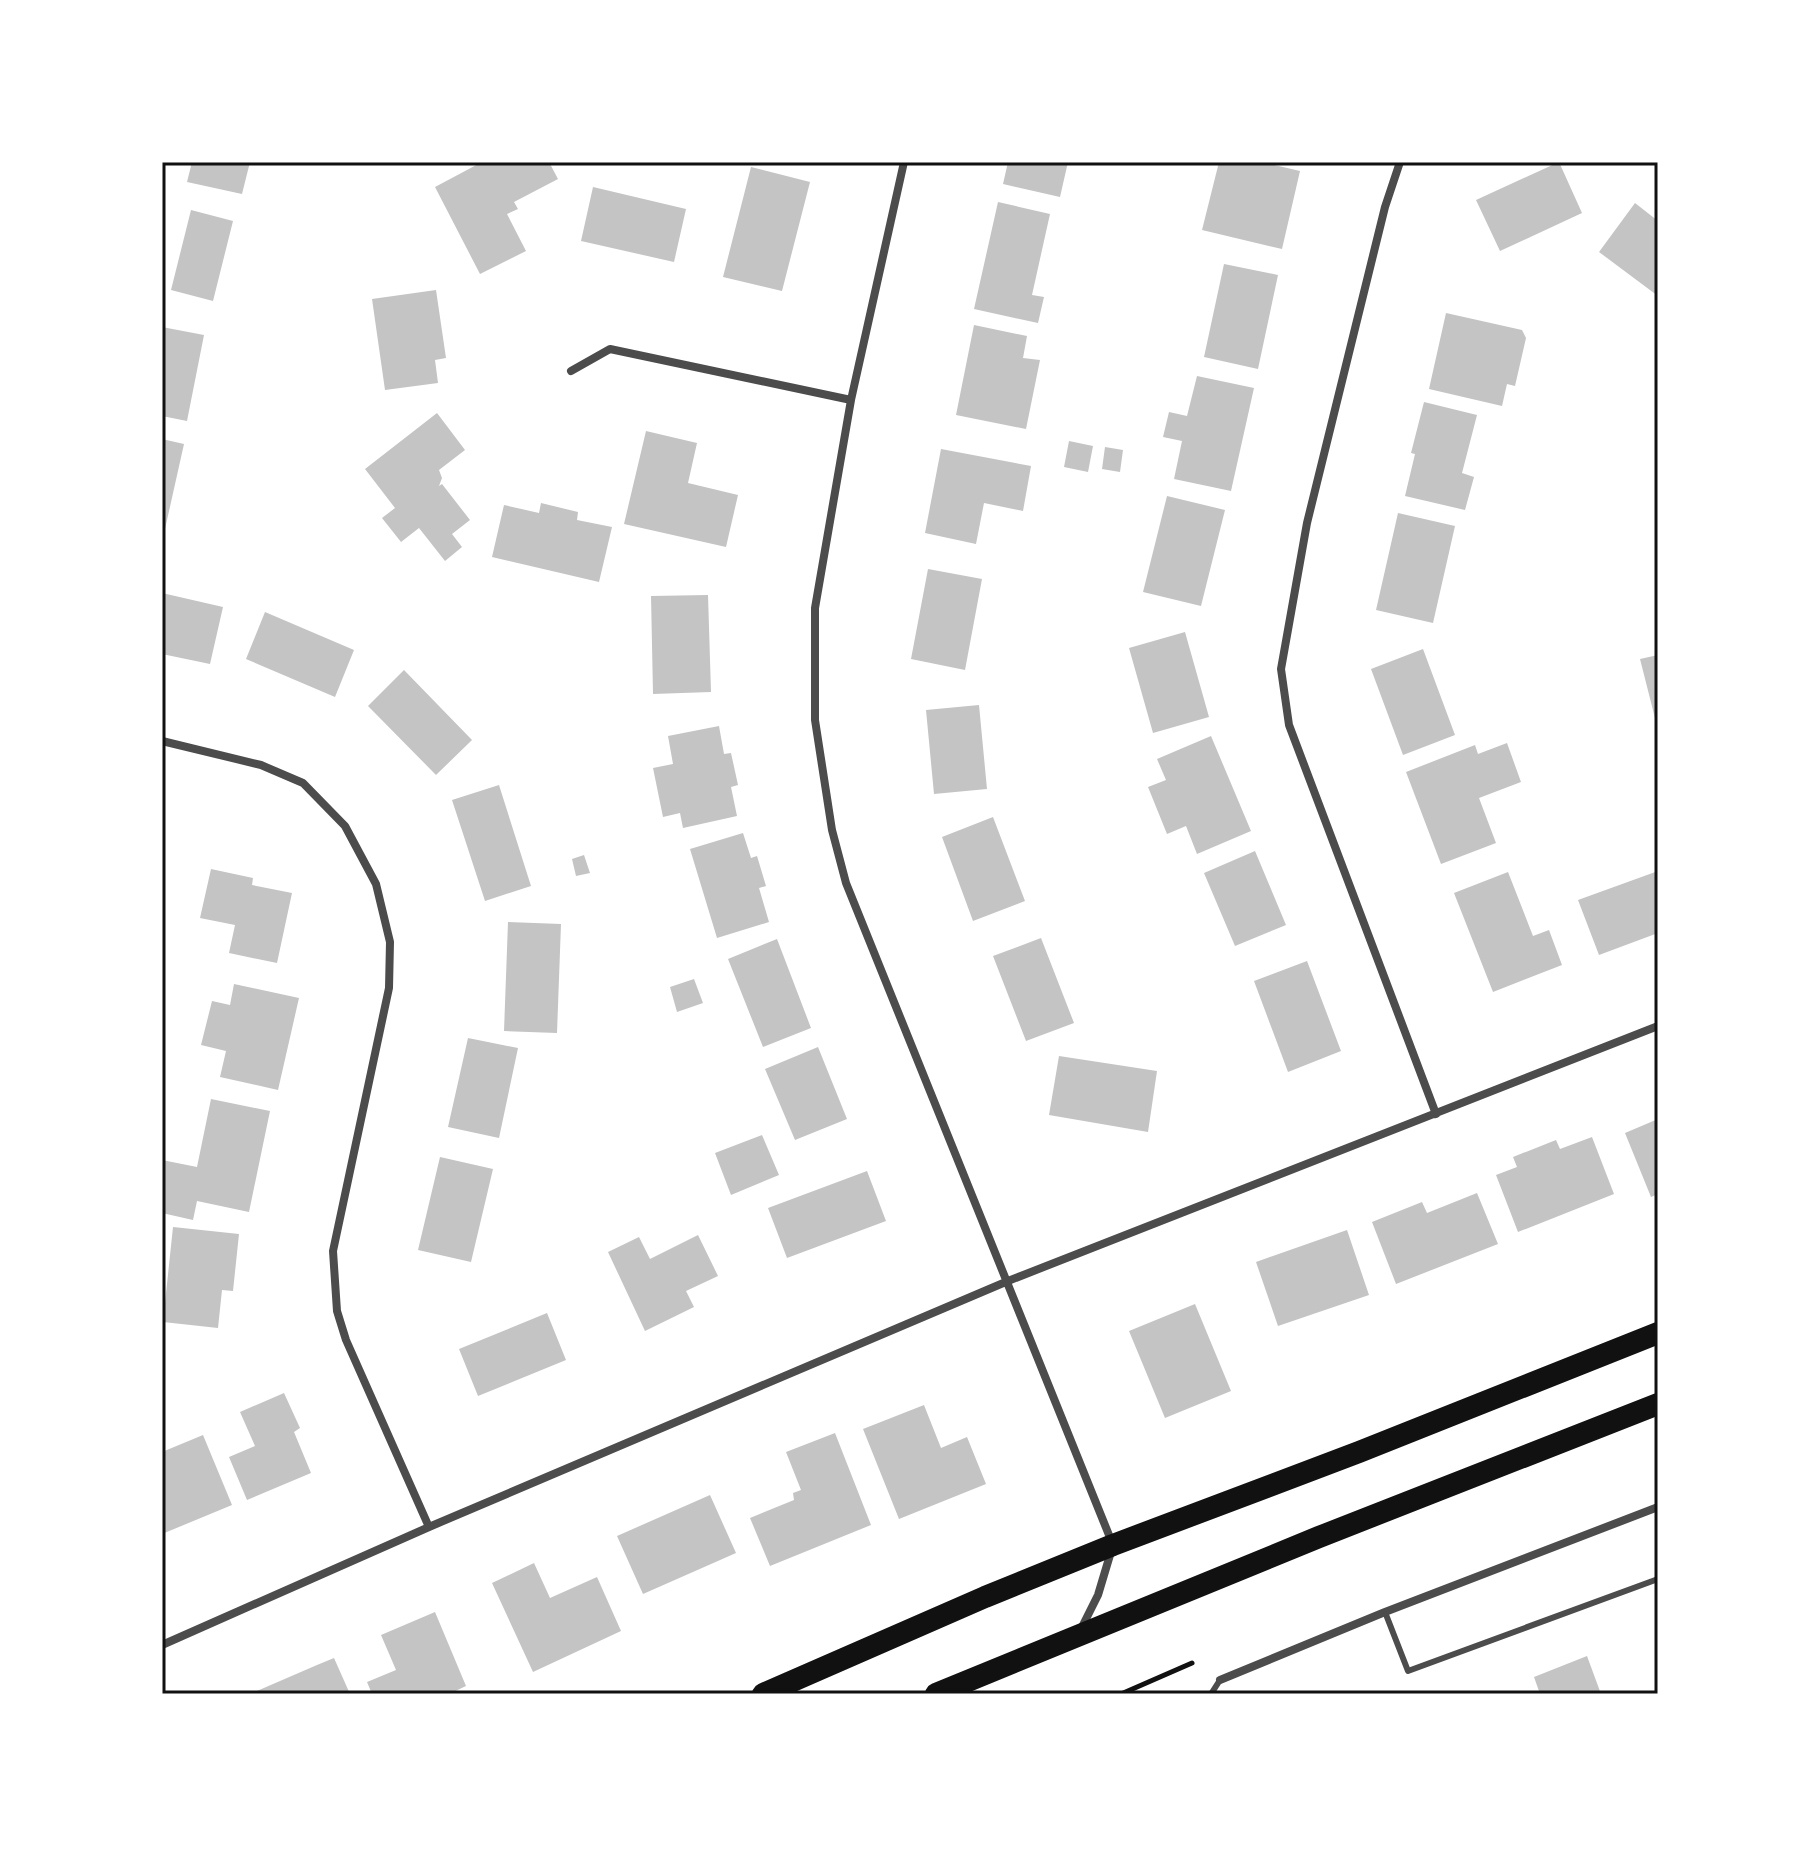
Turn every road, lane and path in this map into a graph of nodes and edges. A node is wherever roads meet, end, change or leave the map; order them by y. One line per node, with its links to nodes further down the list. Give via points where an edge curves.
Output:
1 (904, 162): 4 (street)
2 (1400, 162): 7 (street, via 1307,523 1281,669 1289,725)
3 (571, 371): 4 (street, via 610,349)
4 (851, 400): 8 (street, via 815,608 815,720 832,830 848,890)
5 (162, 741): 12 (street, via 261,765 303,783 345,826 376,884 390,942 389,988 333,1251 337,1311)
6 (1658, 1026): 7 (street)
7 (1436, 1114): 8 (street)
8 (1008, 1281): 12 (street); 13 (street)
9 (1658, 1333): 13 (highway)
10 (1658, 1404): 16 (highway)
11 (1658, 1507): 15 (street)
12 (429, 1527): 17 (street)
13 (1113, 1545): 16 (street, via 1098,1595); 20 (highway)
14 (1658, 1579): 15 (lane, via 1408,1671)
15 (1385, 1612): 19 (street)
16 (1077, 1637): 21 (highway)
17 (162, 1645)
18 (1192, 1663): 22 (path)
19 (1220, 1680): 23 (lane)
20 (763, 1694)
21 (936, 1694)
22 (1121, 1694)
23 (1211, 1694)

